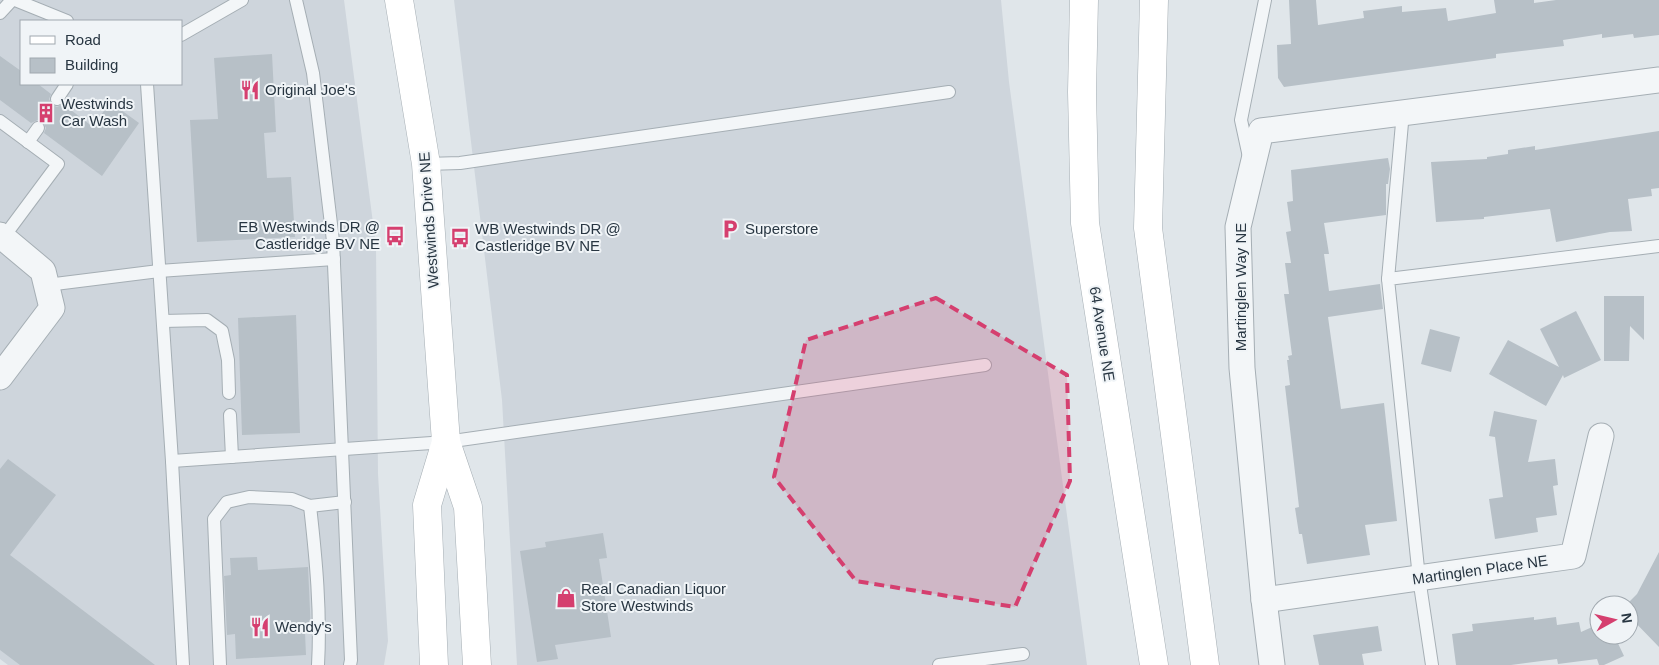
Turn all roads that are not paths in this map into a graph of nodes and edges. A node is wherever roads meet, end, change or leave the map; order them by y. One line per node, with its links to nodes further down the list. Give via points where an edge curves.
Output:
1 (13, 0): 8 (lane); 9 (lane)
2 (242, 0): 10 (lane)
3 (296, 0): 24 (lane, via 313,73)
4 (399, 0): 20 (main road, Westwinds Drive NE)
5 (1084, 0): 50 (main road, 64 Avenue NE, via 1085,223)
6 (1154, 0): 51 (main road, via 1148,228)
7 (1265, 0): 21 (lane, via 1241,120)
8 (0, 13)
9 (64, 20)
10 (182, 34)
11 (1659, 80): 16 (street, Martinglen Way NE)
12 (66, 85): 15 (lane)
13 (147, 85): 25 (lane)
14 (949, 92): 20 (lane, via 460,163)
15 (57, 99)
16 (1403, 112): 21 (street, Martinglen Way NE, via 1260,131); 26 (lane)
17 (0, 121): 19 (lane)
18 (38, 128): 19 (lane)
19 (28, 142): 22 (lane, via 58,164)
20 (426, 164): 34 (main road, Westwinds Drive NE)
21 (1252, 169): 41 (street, Martinglen Way NE, via 1238,227 1242,368)
22 (2, 236): 27 (street, via 44,271)
23 (1659, 246): 26 (lane)
24 (334, 259): 25 (lane); 35 (lane)
25 (160, 271): 27 (lane); 28 (lane)
26 (1388, 279): 40 (lane)
27 (47, 285): 30 (street, via 52,308)
28 (163, 321): 31 (lane, via 207,320 222,331); 37 (lane)
29 (985, 365): 34 (lane)
30 (0, 377)
31 (230, 393)
32 (230, 415): 36 (lane)
33 (1602, 436): 40 (street, Martinglen Place NE, via 1573,556)
34 (446, 442): 35 (lane); 47 (main road, Westwinds Drive NE, via 427,505); 48 (main road, Westwinds Drive NE, via 468,506)
35 (343, 449): 36 (lane); 38 (lane)
36 (232, 457): 37 (lane)
37 (172, 462): 43 (lane)
38 (345, 502): 39 (lane); 46 (lane)
39 (310, 506): 44 (lane, via 292,499 249,497 228,502 214,519); 45 (lane, via 320,635)
40 (1420, 578): 41 (street, Martinglen Place NE); 53 (lane)
41 (1264, 600): 52 (street, Martinglen Way NE)
42 (1023, 654): 49 (lane)
43 (183, 665)
44 (220, 665)
45 (318, 665)
46 (350, 665)
47 (434, 665)
48 (478, 665)
49 (939, 665)
50 (1154, 665)
51 (1205, 665)
52 (1272, 665)
53 (1432, 665)

